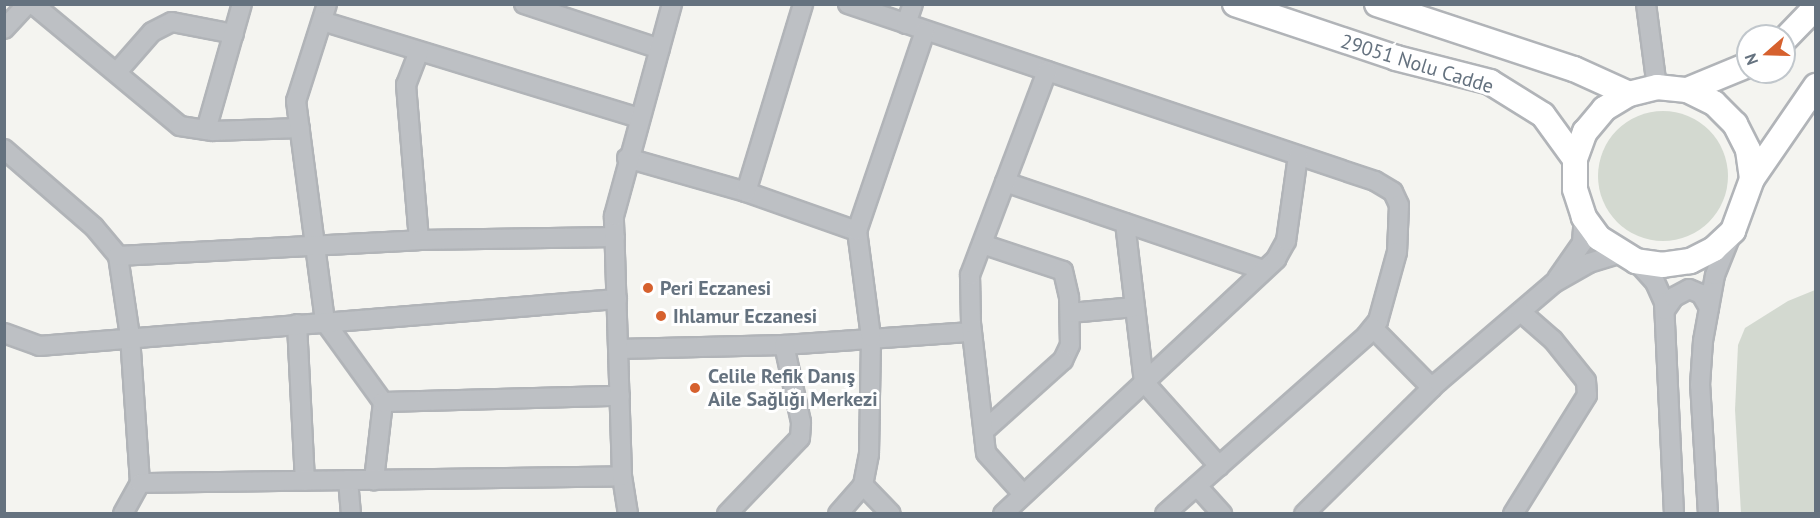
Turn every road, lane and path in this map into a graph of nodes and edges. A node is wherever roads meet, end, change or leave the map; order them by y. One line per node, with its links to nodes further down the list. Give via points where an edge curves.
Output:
1 (27, 4): 16 (street)
2 (33, 4): 23 (street)
3 (242, 4): 18 (street)
4 (524, 4): 19 (street)
5 (672, 4): 19 (street)
6 (803, 4): 37 (street)
7 (848, 4): 14 (street)
8 (913, 4): 14 (street)
9 (1235, 4): 34 (main road, 29051 Nolu Cadde, via 1396,58 1490,82 1544,116)
10 (1377, 4): 27 (main road, via 1563,66)
11 (1646, 4): 25 (street)
12 (1815, 7): 15 (main road)
13 (325, 13): 20 (street); 29 (street, via 296,102)
14 (906, 24): 17 (street)
15 (1796, 27)
16 (4, 29)
17 (925, 32): 22 (street); 40 (street)
18 (234, 34): 23 (street, via 172,22 152,33); 30 (street)
19 (660, 49): 28 (street)
20 (419, 51): 28 (street); 43 (street, via 406,85)
21 (1736, 70): 26 (main road)
22 (1047, 71): 32 (street); 36 (street)
23 (117, 72): 30 (street, via 180,126)
24 (1815, 86): 35 (main road)
25 (1657, 87): 26 (main road); 27 (main road)
26 (1687, 90): 35 (main road, via 1714,103 1735,124 1748,150)
27 (1629, 93): 34 (main road, via 1585,132)
28 (639, 118): 33 (street)
29 (300, 128): 30 (street); 45 (street)
30 (206, 130)
31 (4, 148): 46 (street, via 94,227)
32 (1298, 156): 48 (street, via 1286,241); 58 (street, via 1375,181 1393,192 1399,205 1397,252)
33 (627, 158): 37 (street); 42 (street, via 614,216)
34 (1575, 159): 38 (main road, via 1575,189)
35 (1752, 179): 41 (main road)
36 (1005, 182): 39 (street); 44 (street)
37 (746, 192): 40 (street)
38 (1584, 217): 47 (main road, via 1599,238); 49 (street, via 1582,243)
39 (1125, 223): 48 (street); 51 (street)
40 (857, 231): 62 (street)
41 (1733, 231): 47 (main road, via 1714,249 1689,261 1663,265); 52 (street, via 1715,275)
42 (615, 237): 43 (street); 50 (street)
43 (418, 240): 45 (street)
44 (982, 244): 55 (street, via 1063,271); 59 (street, via 970,275)
45 (316, 247): 46 (street); 56 (street)
46 (118, 256): 61 (street)
47 (1628, 258): 49 (street, via 1589,263); 53 (street, via 1655,282)
48 (1263, 270): 65 (street)
49 (1554, 283): 54 (street)
50 (617, 299): 56 (street); 64 (street)
51 (1135, 307): 55 (street); 65 (street)
52 (1709, 308): 53 (street, via 1701,294 1689,289 1674,297); 91 (street, via 1700,385)
53 (1665, 310): 90 (street)
54 (1521, 312): 66 (street); 89 (street, via 1586,381 1587,395)
55 (1070, 314): 69 (street, via 1070,345 1063,360)
56 (325, 322): 57 (street); 68 (street)
57 (297, 324): 61 (street); 74 (street)
58 (1373, 328): 66 (street); 70 (street)
59 (972, 332): 62 (street); 69 (street)
60 (4, 333): 61 (street, via 21,343 39,346)
61 (130, 336): 75 (street)
62 (871, 337): 63 (street); 76 (street, via 869,454)
63 (784, 345): 64 (street); 82 (street, via 801,423 800,438)
64 (618, 349): 67 (street)
65 (1144, 382): 70 (street); 78 (street)
66 (1432, 388): 88 (street)
67 (620, 396): 68 (street); 71 (street)
68 (383, 402): 73 (street)
69 (984, 431): 78 (street, via 986,453)
70 (1219, 466): 77 (street)
71 (622, 476): 73 (street); 81 (street)
72 (348, 480): 73 (street); 74 (street); 80 (street)
73 (374, 480)
74 (305, 481): 75 (street)
75 (140, 483): 79 (street)
76 (863, 484): 83 (street); 84 (street)
77 (1197, 486): 86 (street); 87 (street)
78 (1023, 494): 85 (street)
79 (123, 513)
80 (351, 513)
81 (628, 513)
82 (727, 513)
83 (838, 513)
84 (891, 513)
85 (1003, 513)
86 (1166, 513)
87 (1222, 513)
88 (1304, 513)
89 (1513, 513)
90 (1674, 513)
91 (1708, 513)

